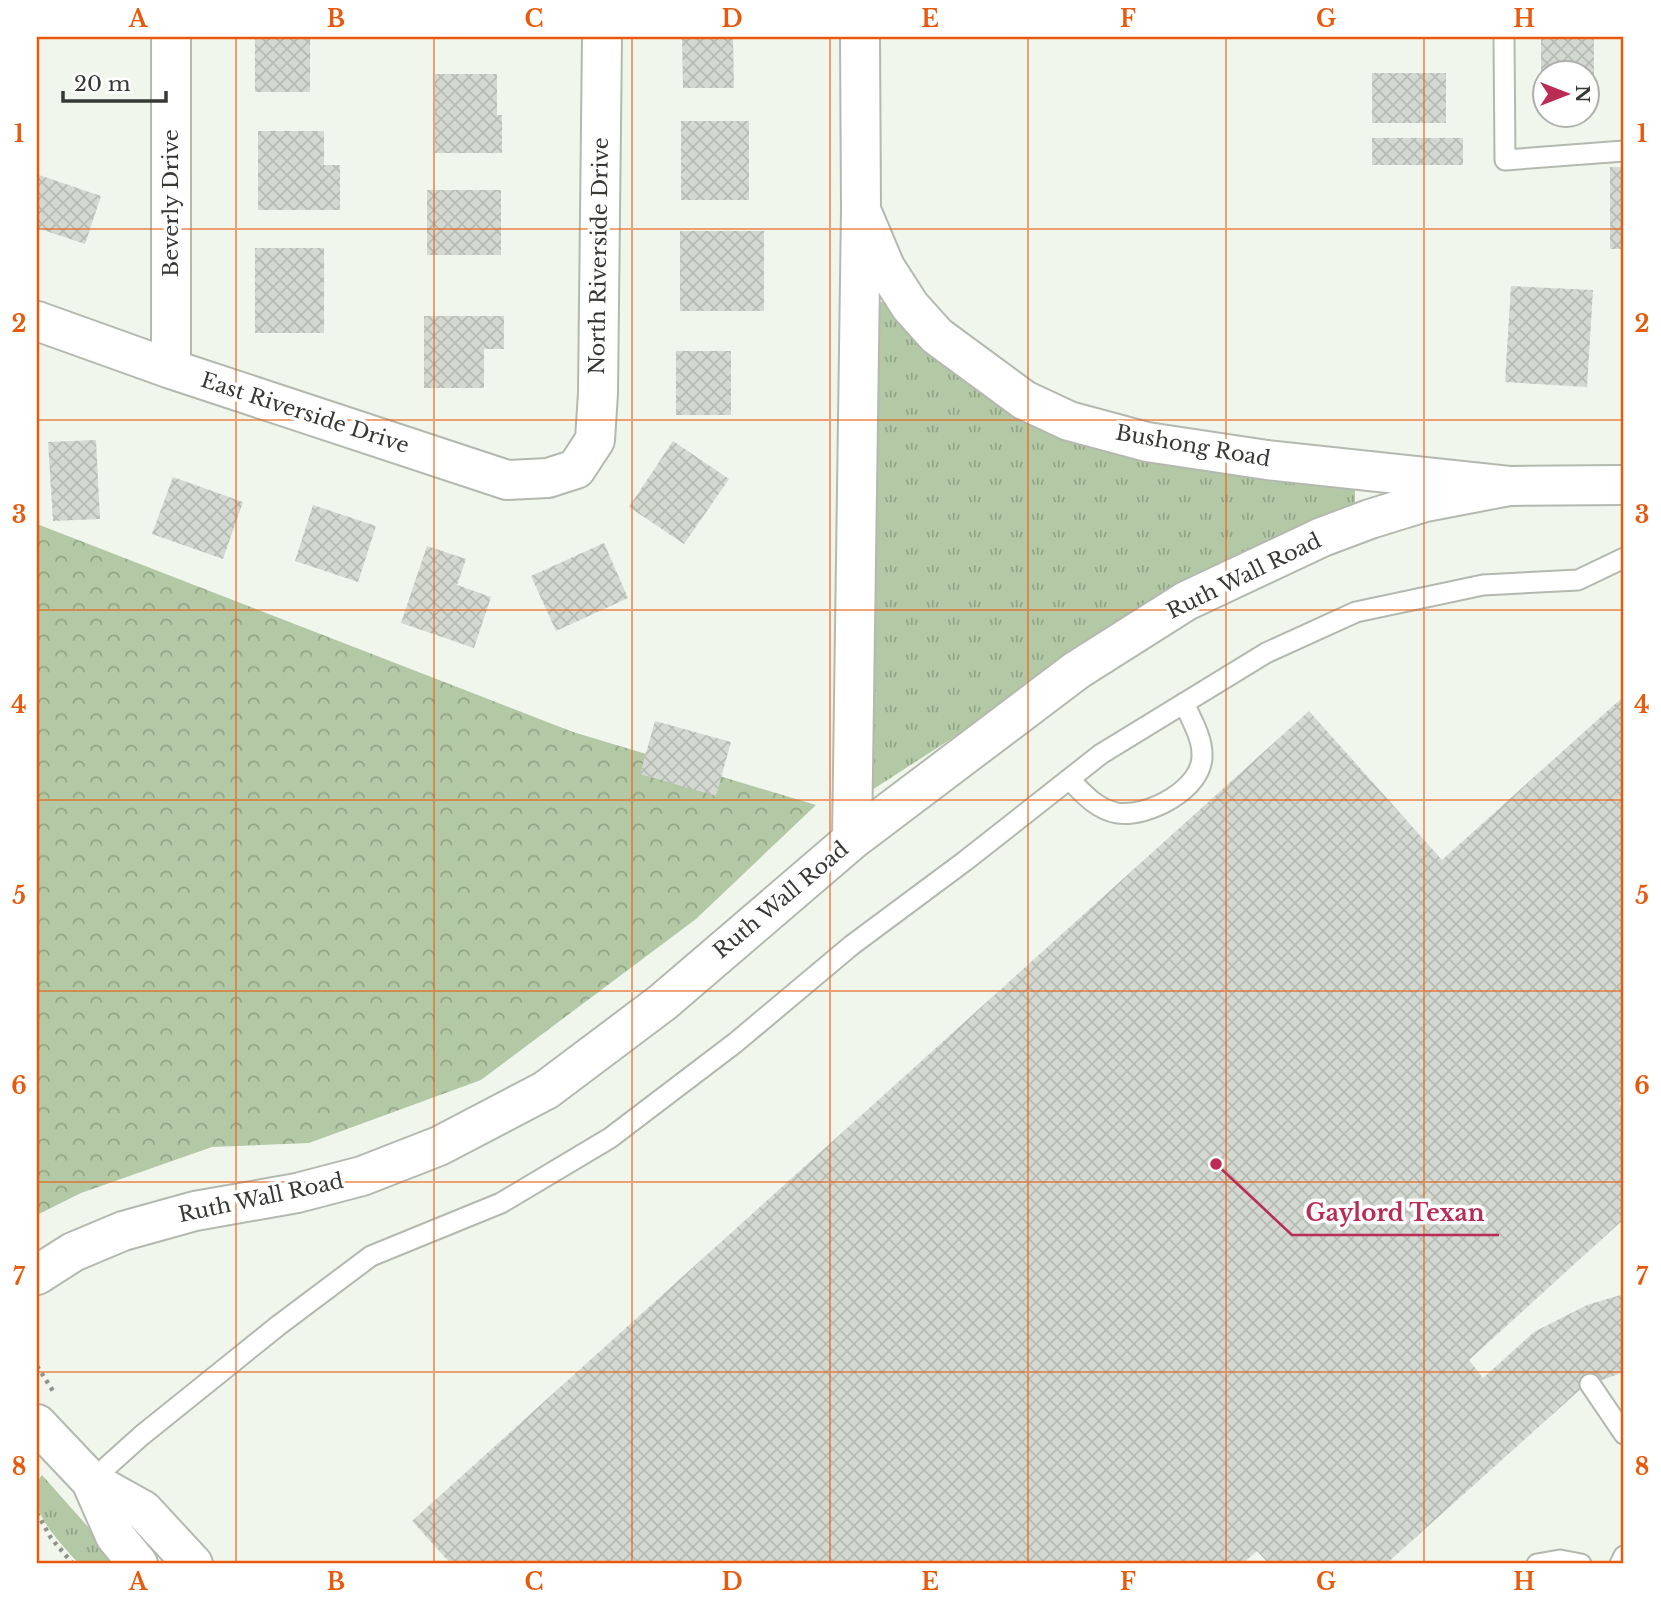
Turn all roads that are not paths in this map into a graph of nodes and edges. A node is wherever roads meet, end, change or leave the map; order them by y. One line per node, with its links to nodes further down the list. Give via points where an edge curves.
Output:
1 (171, 37): 8 (street, Beverly Drive)
2 (602, 37): 9 (street, North Riverside Drive, via 598,393 595,440)
3 (860, 37): 6 (street, Bushong Road)
4 (1504, 37): 5 (lane, via 1506,160)
5 (1624, 151)
6 (860, 210): 11 (street, Bushong Road, via 885,267 910,306 937,335 1024,400 1069,421 1147,442 1267,460); 15 (street, Bushong Road)
7 (37, 321): 8 (street, East Riverside Drive)
8 (171, 369): 9 (street, East Riverside Drive, via 507,480 548,478)
9 (576, 469)
10 (1624, 485): 11 (street, Bushong Road)
11 (1509, 486): 15 (street, Ruth Wall Road, via 1425,502 1370,519 1186,601 1077,670)
12 (1624, 558): 13 (lane, via 1578,580 1483,585 1356,612 1266,653)
13 (1184, 703): 14 (lane); 14 (lane, via 1199,737 1201,769 1193,782 1167,802 1136,814 1115,813 1095,804)
14 (1069, 779): 20 (lane, via 610,1138 501,1203 371,1256 279,1325)
15 (852, 839): 16 (street, Ruth Wall Road, via 663,1002 546,1090 439,1146 362,1176 123,1231 73,1252)
16 (37, 1275)
17 (1590, 1384): 19 (lane)
18 (37, 1424): 20 (street)
19 (1624, 1434)
20 (91, 1481): 22 (street, via 115,1536); 23 (street, via 143,1510)
21 (1624, 1556): 26 (lane)
22 (138, 1564)
23 (193, 1564)
24 (1537, 1564): 25 (lane, via 1560,1560)
25 (1581, 1564)
26 (1620, 1564)

